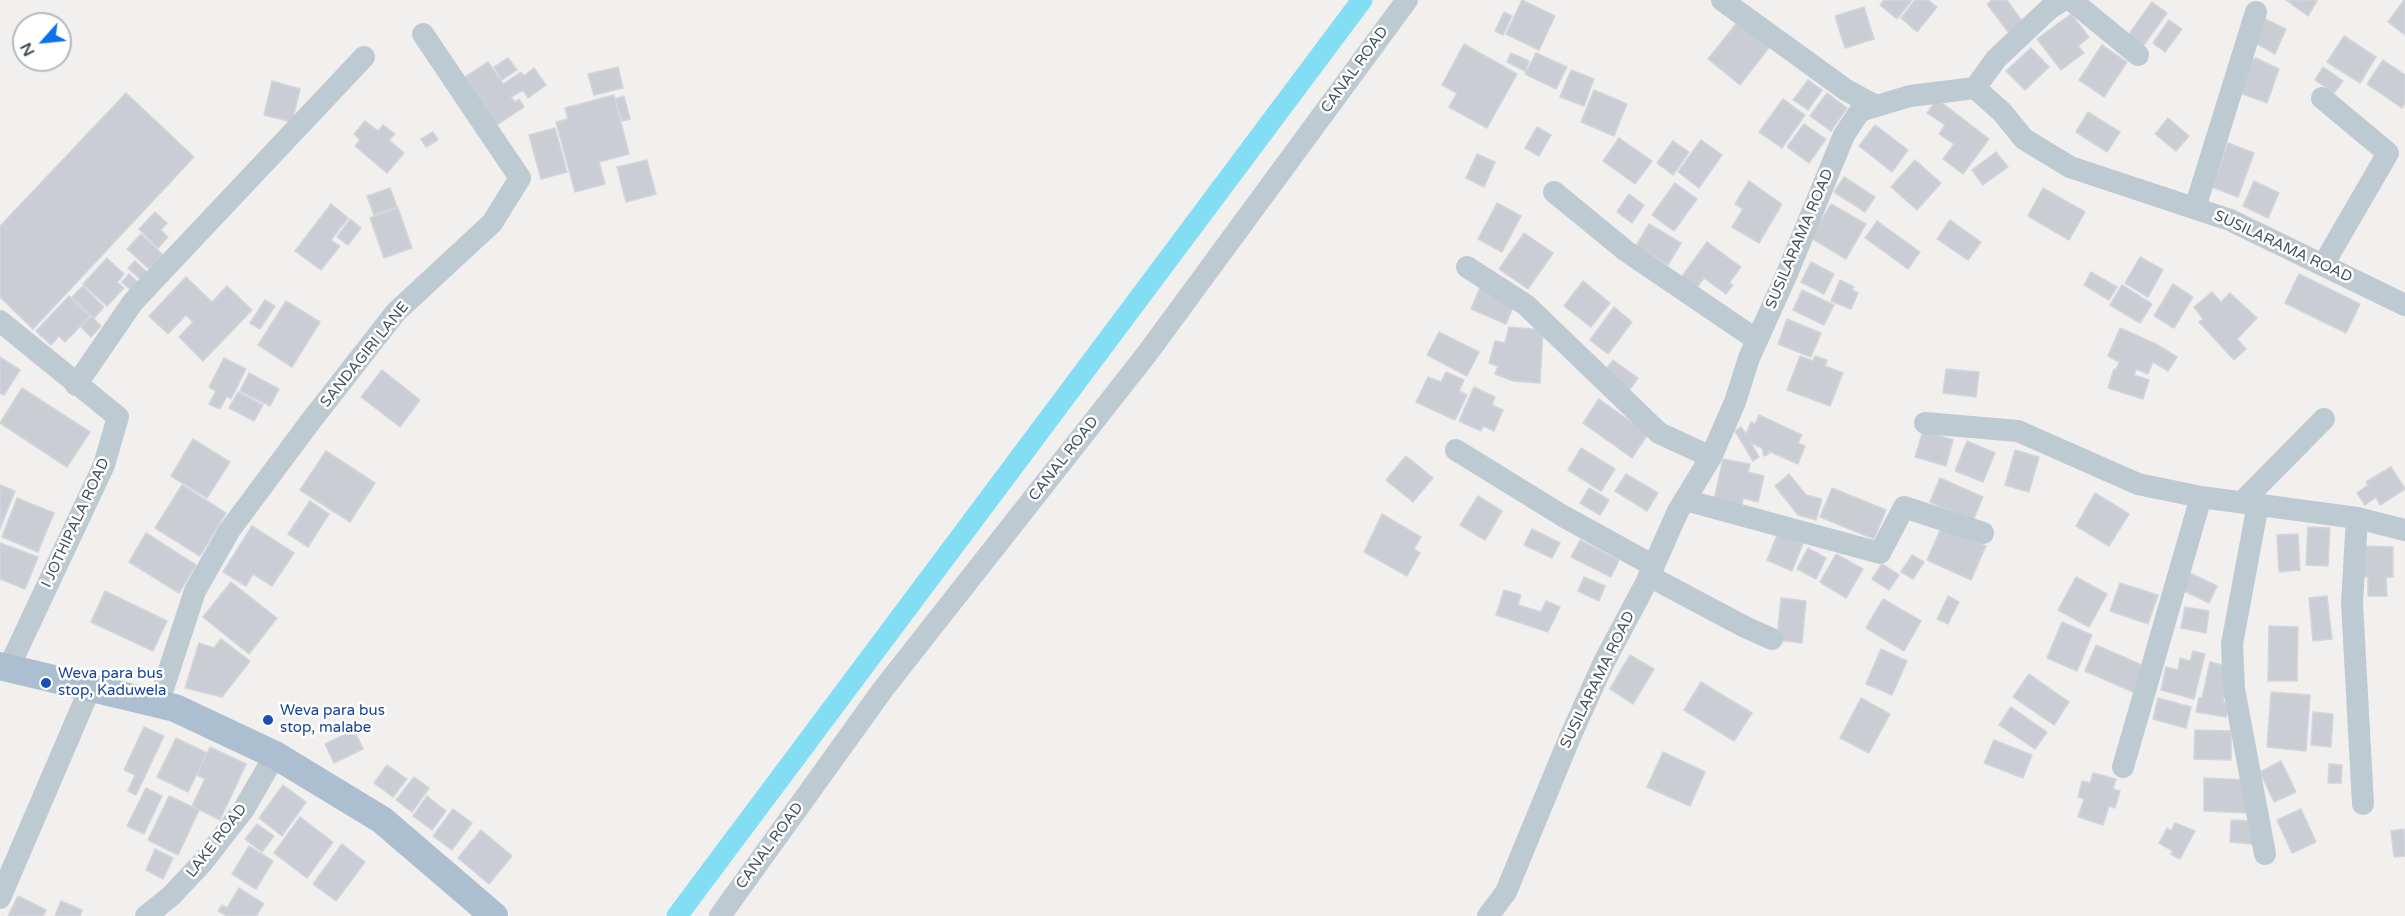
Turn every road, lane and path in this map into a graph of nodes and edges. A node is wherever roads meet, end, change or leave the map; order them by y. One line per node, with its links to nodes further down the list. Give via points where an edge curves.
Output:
1 (1407, 0): 42 (street, CANAL ROAD, via 1146,355 884,688)
2 (1722, 0): 11 (street, via 1846,90)
3 (2071, 0): 7 (street)
4 (2052, 3): 9 (street, via 1996,59)
5 (2256, 12): 13 (street)
6 (423, 34): 34 (street, SANDAGIRI LANE, via 520,178 492,223 396,312 229,531 195,591)
7 (2138, 55)
8 (364, 57): 19 (street, via 134,302)
9 (1975, 88): 11 (street, SUSILARAMA ROAD, via 1910,96); 13 (street, SUSILARAMA ROAD, via 2024,139 2070,167)
10 (2322, 98): 14 (street, via 2388,153)
11 (1876, 106): 18 (street, SUSILARAMA ROAD, via 1860,111 1844,135)
12 (1554, 192): 18 (street, via 1626,251)
13 (2195, 208): 14 (street, SUSILARAMA ROAD, via 2230,220)
14 (2323, 265): 16 (street, SUSILARAMA ROAD)
15 (1467, 267): 23 (street, via 1526,305 1659,433)
16 (2405, 305)
17 (0, 321): 19 (street, I JOTHIPALA ROAD)
18 (1757, 340): 23 (street, SUSILARAMA ROAD)
19 (76, 385): 32 (street, I JOTHIPALA ROAD, via 118,417 104,465)
20 (2324, 419): 26 (street)
21 (1925, 423): 24 (street, via 2018,431 2138,484)
22 (1456, 450): 30 (street)
23 (1711, 457): 25 (street, SUSILARAMA ROAD)
24 (2201, 497): 26 (street); 36 (street)
25 (1685, 500): 29 (street, via 1880,553 1904,507); 30 (street, SUSILARAMA ROAD)
26 (2250, 503): 27 (street); 38 (street, via 2232,644 2234,689)
27 (2357, 518): 28 (street); 37 (street, via 2352,603)
28 (2405, 530)
29 (1983, 533)
30 (1652, 571): 31 (street); 43 (street, SUSILARAMA ROAD, via 1604,662 1506,892)
31 (1772, 639)
32 (4, 667): 33 (main road)
33 (91, 686): 34 (main road); 39 (street)
34 (158, 704): 35 (main road, via 175,708)
35 (274, 755): 40 (street, LAKE ROAD, via 244,809 202,863); 41 (main road, via 382,820)
36 (2123, 767)
37 (2363, 804)
38 (2265, 854)
39 (0, 898)
40 (146, 916)
41 (494, 916)
42 (720, 916)
43 (1488, 916)

